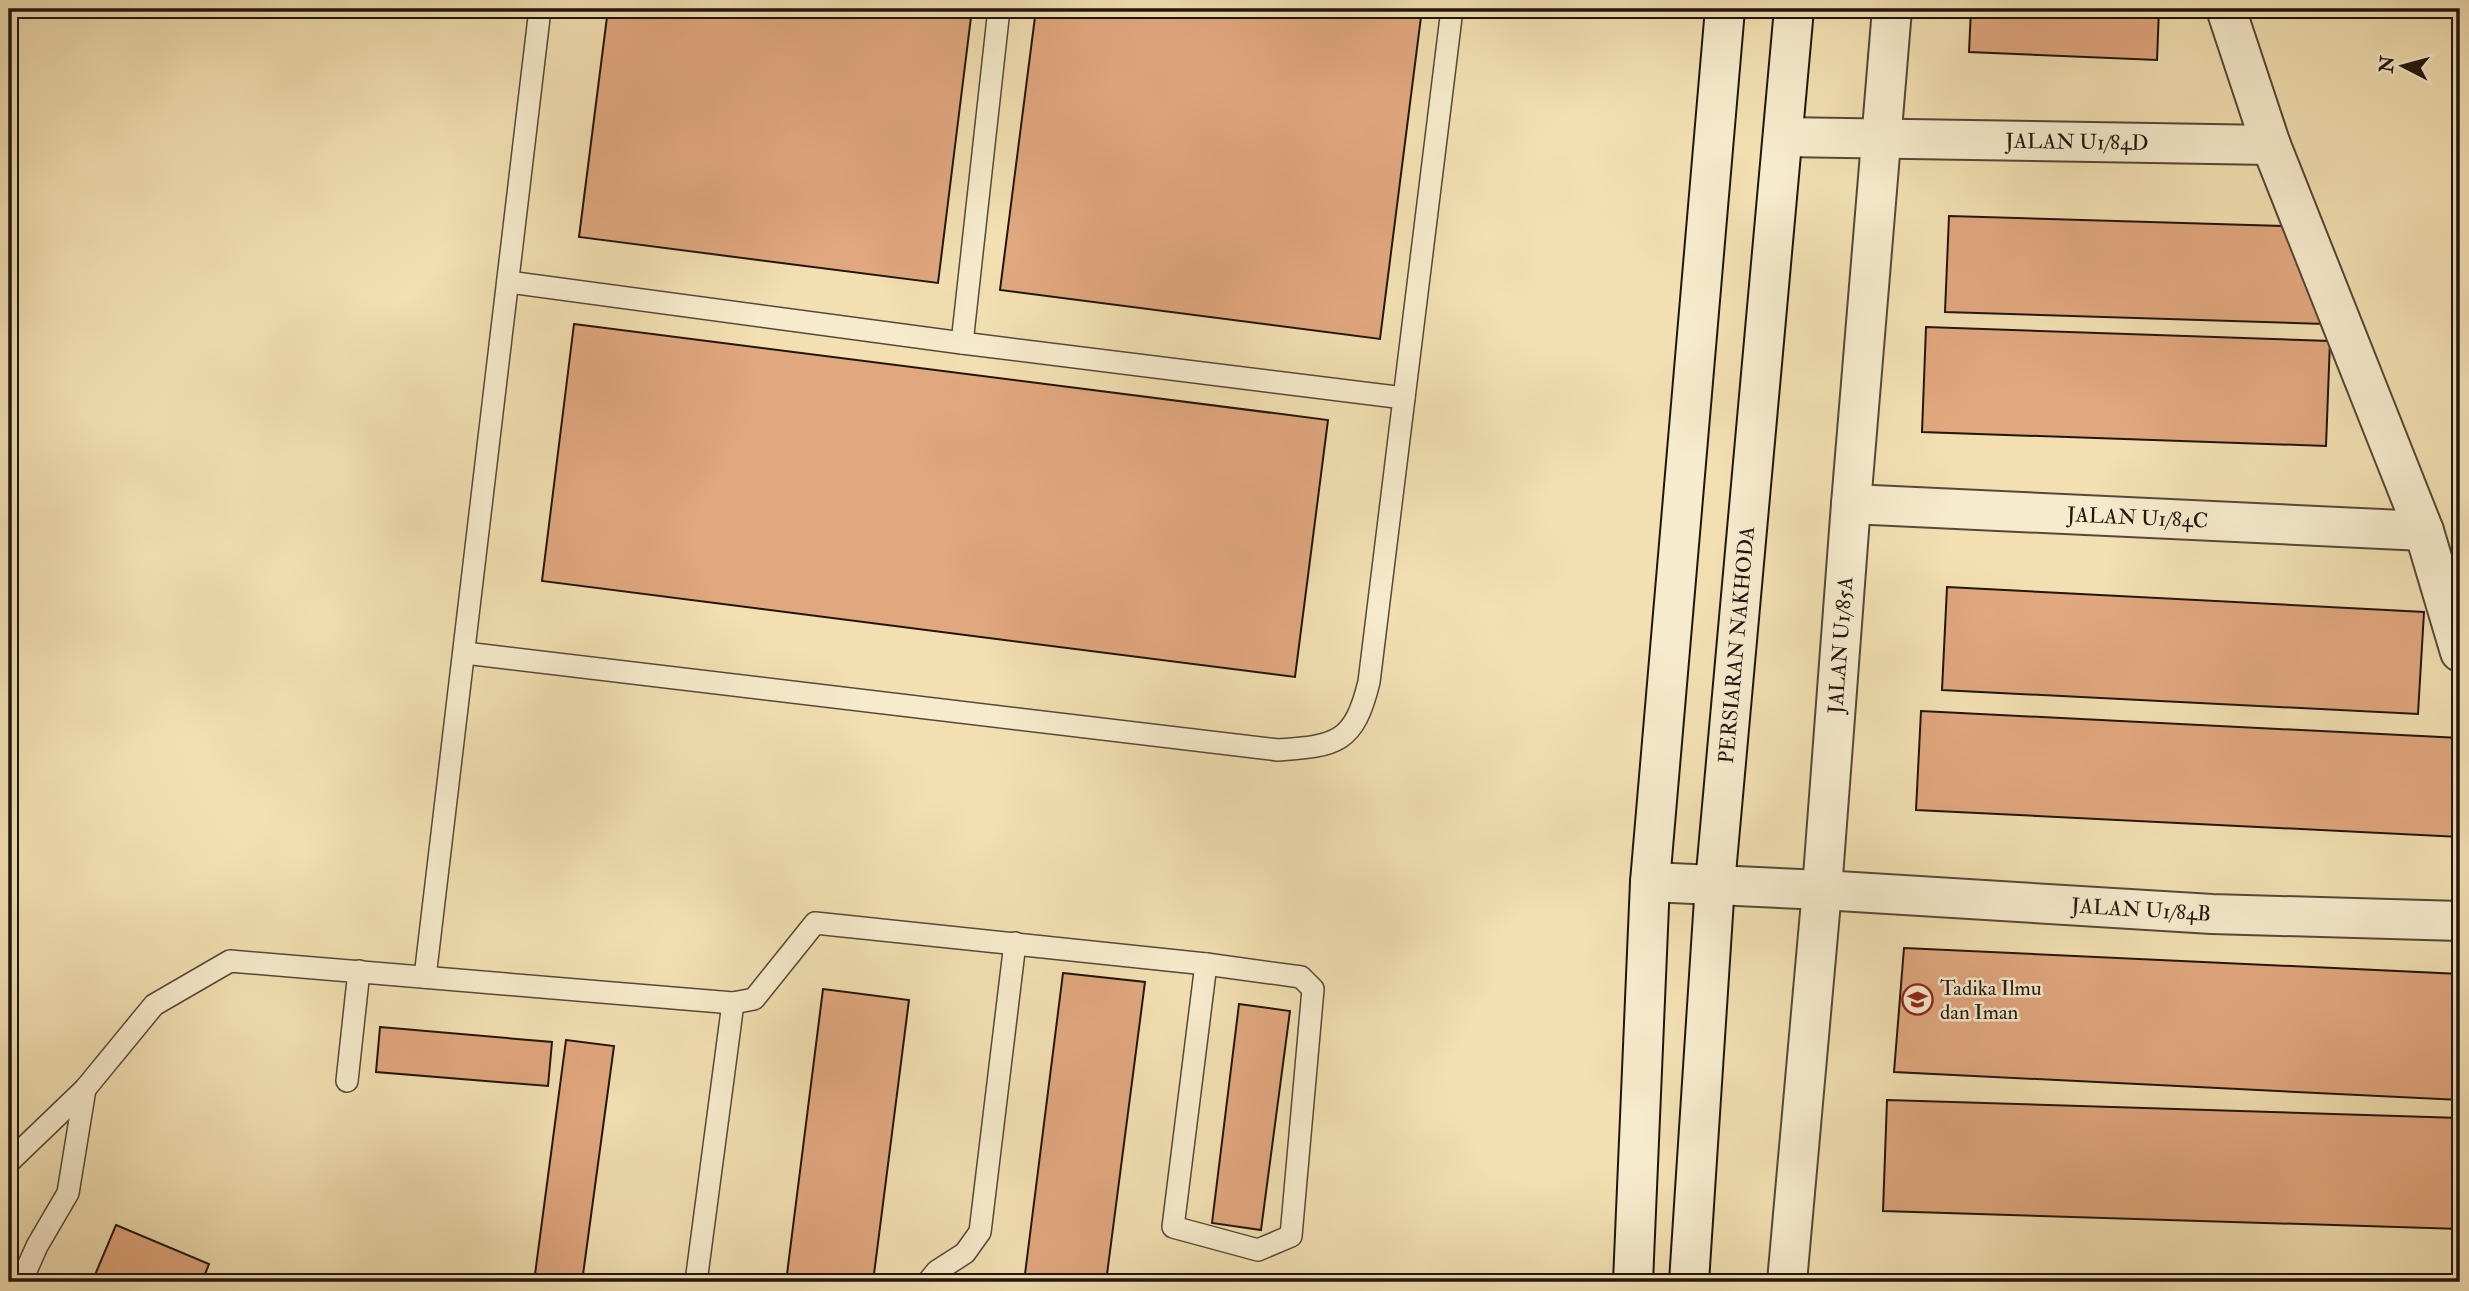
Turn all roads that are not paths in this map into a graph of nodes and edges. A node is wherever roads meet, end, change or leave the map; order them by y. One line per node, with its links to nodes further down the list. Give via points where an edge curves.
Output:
1 (540, 9): 11 (lane)
2 (999, 9): 12 (lane)
3 (1452, 9): 13 (lane)
4 (1725, 9): 18 (street)
5 (1794, 9): 8 (street, PERSIARAN NAKHODA)
6 (1892, 9): 9 (street, JALAN U1/85A)
7 (2226, 9): 10 (street)
8 (1783, 137): 9 (street, JALAN U1/84D); 19 (street, PERSIARAN NAKHODA)
9 (1881, 138): 10 (street, JALAN U1/84D); 14 (street, JALAN U1/85A)
10 (2271, 145): 15 (street)
11 (508, 282): 12 (lane); 17 (lane)
12 (962, 344): 13 (lane)
13 (1404, 398): 17 (lane, via 1362,712 1351,730 1321,747 1278,750)
14 (1851, 504): 15 (street, JALAN U1/84C); 20 (street, JALAN U1/85A)
15 (2424, 531): 16 (street)
16 (2460, 652)
17 (466, 653): 25 (lane)
18 (1650, 882): 19 (street, JALAN U1/84B); 33 (street)
19 (1715, 884): 20 (street, JALAN U1/84B); 34 (street, PERSIARAN NAKHODA)
20 (1822, 890): 21 (street, JALAN U1/84B, via 2212,914); 35 (street, JALAN U1/85A)
21 (2460, 922)
22 (1015, 943): 23 (lane); 26 (lane, via 815,923 754,999); 32 (lane, via 980,1232 965,1253 937,1270)
23 (1206, 964): 23 (lane, via 1301,977 1313,989 1292,1236 1258,1250 1174,1227)
24 (359, 971): 25 (lane); 27 (lane); 28 (lane, via 230,961 155,1005)
25 (425, 977): 26 (lane)
26 (733, 1003): 31 (lane)
27 (347, 1081)
28 (85, 1089): 29 (lane); 30 (lane, via 68,1193)
29 (9, 1162)
30 (21, 1282)
31 (696, 1282)
32 (928, 1282)
33 (1633, 1282)
34 (1689, 1282)
35 (1787, 1282)

